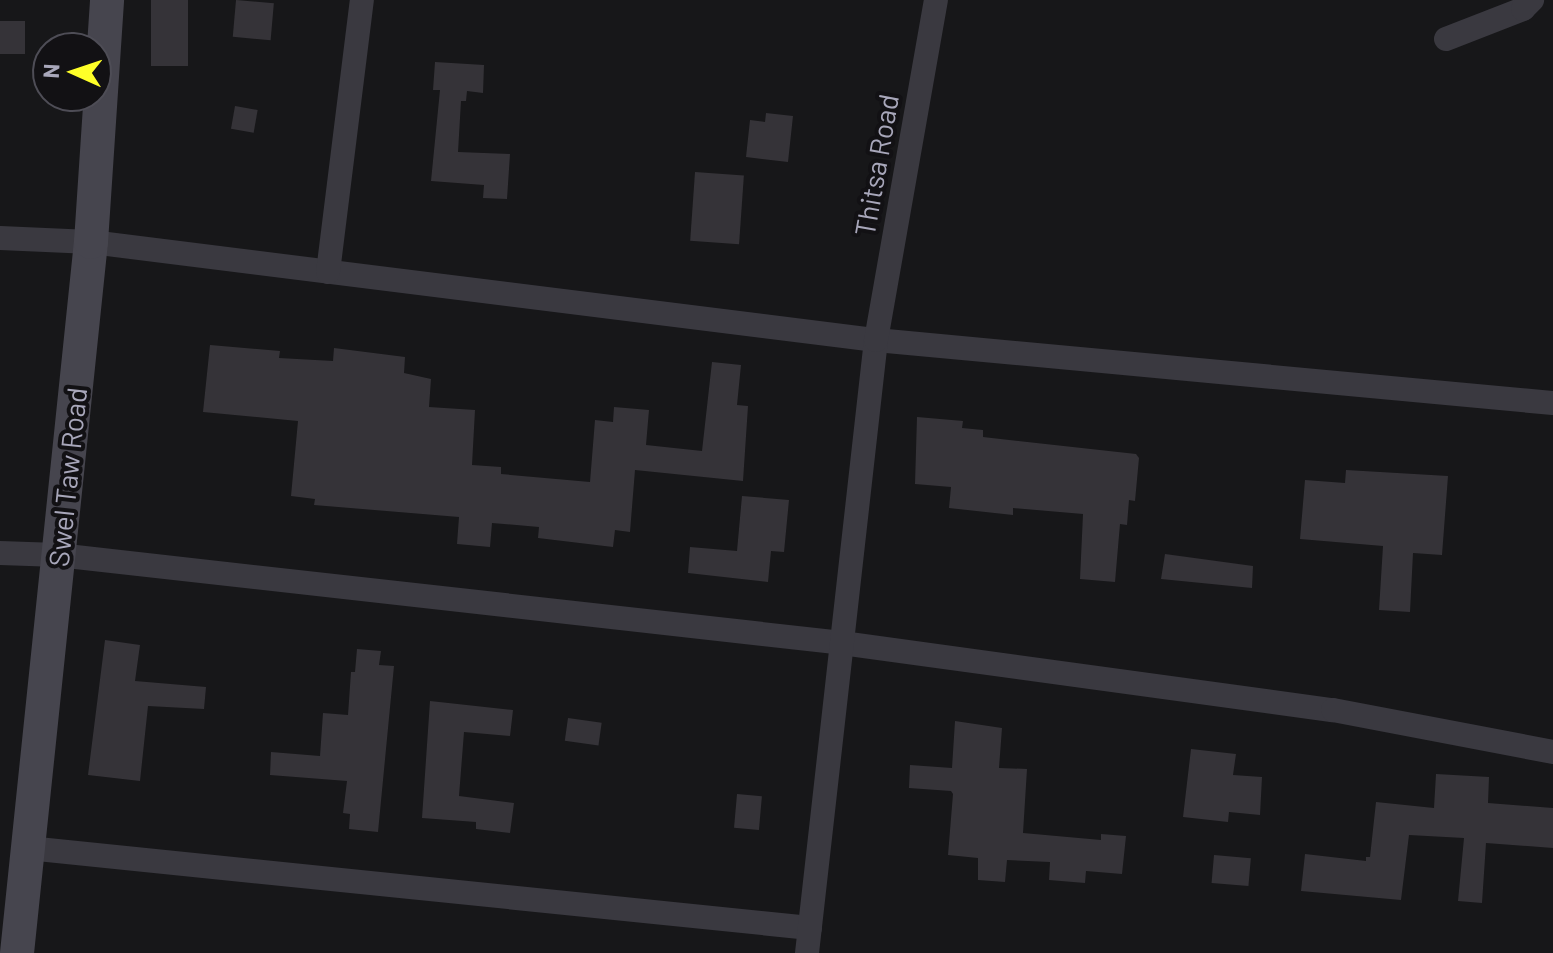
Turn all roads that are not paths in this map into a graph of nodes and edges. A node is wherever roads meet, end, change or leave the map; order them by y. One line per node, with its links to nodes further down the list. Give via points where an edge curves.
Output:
1 (107, 0): 7 (street, Swel Taw Road)
2 (362, 0): 8 (street)
3 (936, 0): 9 (street, Thitsa Road)
4 (1532, 0): 5 (street, via 1523,9)
5 (1446, 39)
6 (0, 238): 7 (street)
7 (91, 242): 8 (street); 12 (street, Swel Taw Road)
8 (328, 272): 9 (street)
9 (876, 340): 10 (street); 13 (street, Thitsa Road)
10 (1553, 403)
11 (0, 553): 12 (street)
12 (58, 555): 13 (street); 15 (street, Swel Taw Road)
13 (842, 643): 14 (street, via 1333,710); 16 (street, Thitsa Road)
14 (1553, 752)
15 (28, 848): 16 (street); 17 (street, Swel Taw Road)
16 (810, 928): 18 (street, Thitsa Road)
17 (17, 953)
18 (807, 953)

